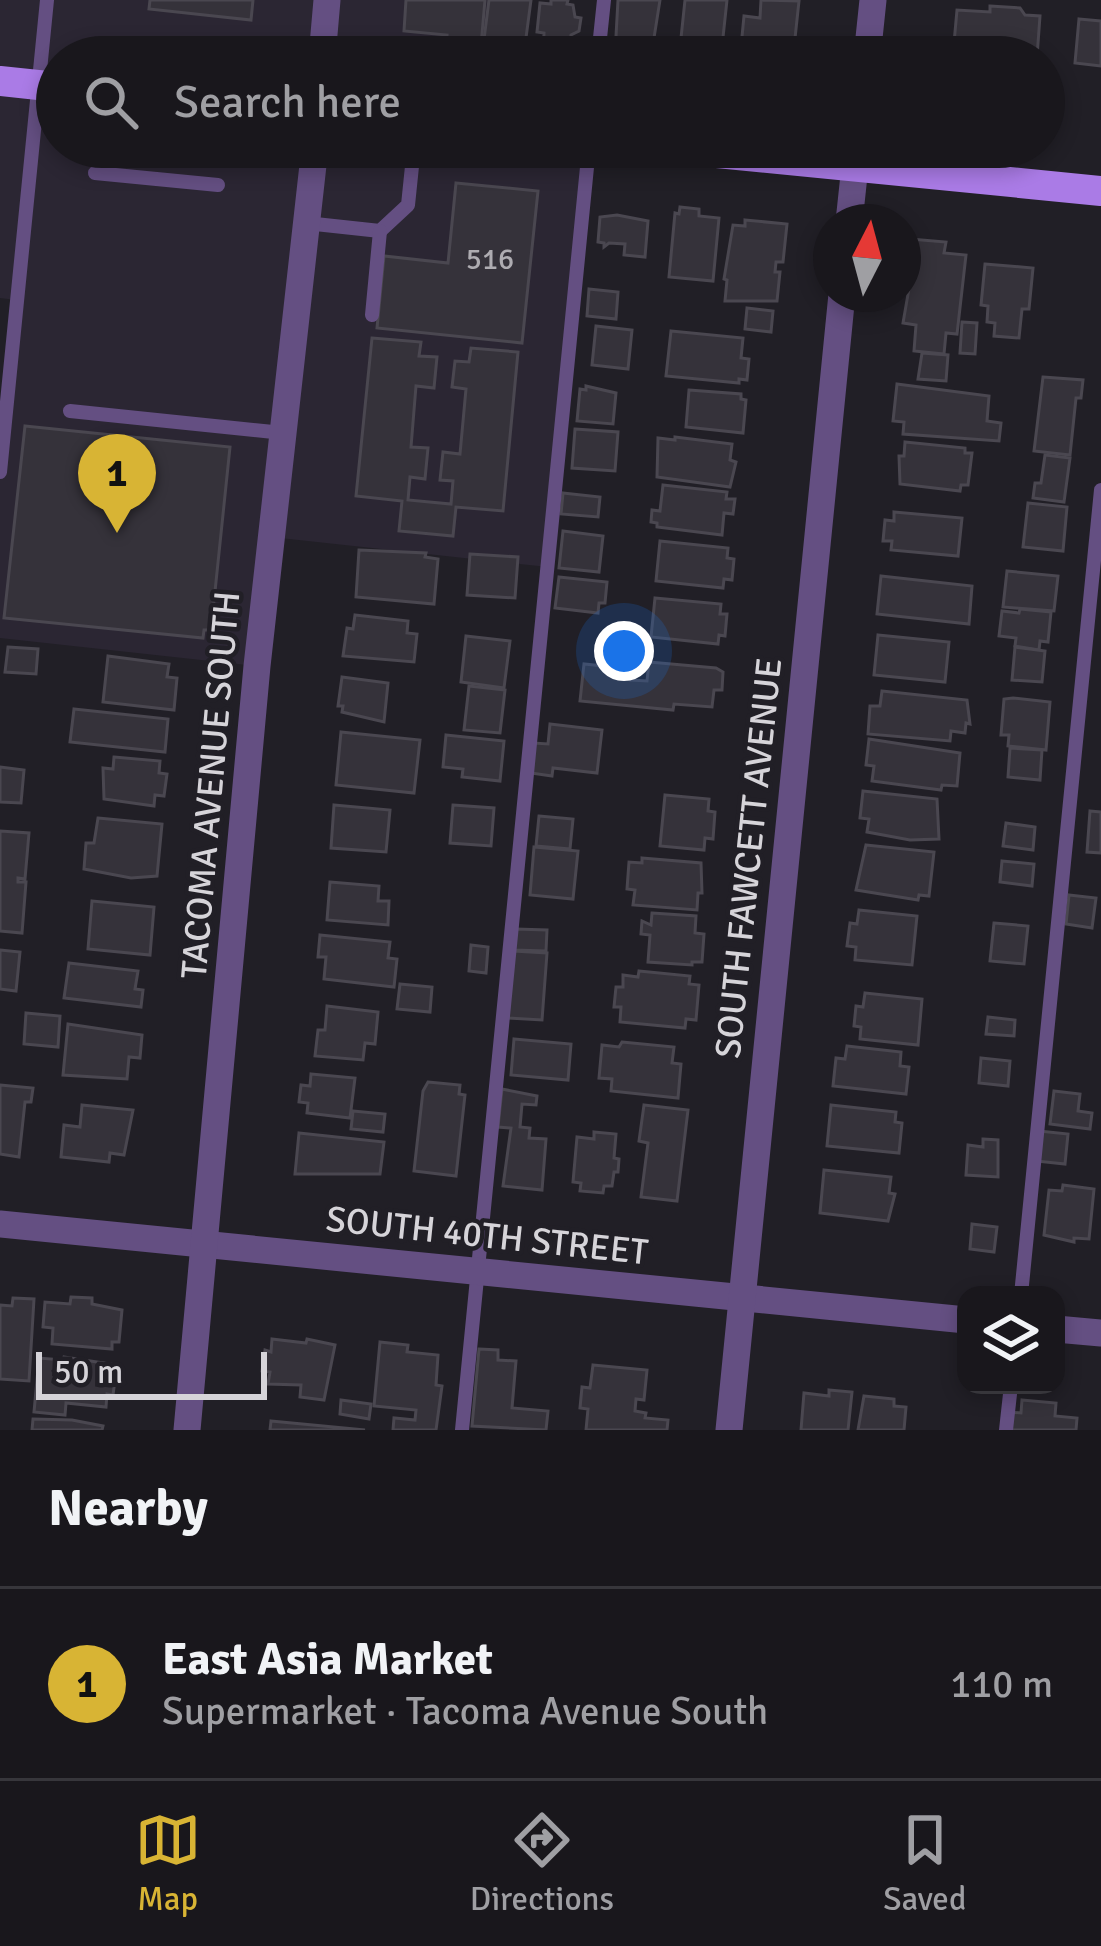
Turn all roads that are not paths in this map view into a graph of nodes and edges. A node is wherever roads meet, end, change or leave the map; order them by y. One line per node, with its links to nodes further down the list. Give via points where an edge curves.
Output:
1 (47, 0): 5 (lane)
2 (327, 0): 6 (street)
3 (604, 0): 7 (lane)
4 (873, 0): 8 (street)
5 (47, 36)
6 (324, 36)
7 (600, 36)
8 (869, 36)
9 (0, 81): 10 (main road)
10 (36, 85)
11 (37, 168): 27 (lane)
12 (313, 168): 21 (street, TACOMA AVENUE SOUTH)
13 (412, 168): 22 (lane, via 408,206)
14 (588, 168): 31 (lane)
15 (855, 168): 20 (street)
16 (935, 168): 19 (main road)
17 (95, 173): 18 (lane)
18 (218, 185)
19 (1101, 191)
20 (851, 204)
21 (306, 223): 22 (lane); 26 (street, TACOMA AVENUE SOUTH)
22 (380, 231): 24 (lane)
23 (840, 312): 33 (street, SOUTH FAWCETT AVENUE)
24 (372, 315)
25 (70, 411): 26 (lane)
26 (283, 433): 30 (street, TACOMA AVENUE SOUTH)
27 (0, 472)
28 (1101, 490): 32 (lane)
29 (0, 1224): 30 (street, SOUTH 40TH STREET)
30 (206, 1244): 31 (street, SOUTH 40TH STREET); 38 (street, TACOMA AVENUE SOUTH)
31 (478, 1271): 33 (street, SOUTH 40TH STREET); 39 (lane)
32 (1022, 1286)
33 (742, 1298): 34 (street, SOUTH 40TH STREET); 40 (street, SOUTH FAWCETT AVENUE)
34 (957, 1319)
35 (1065, 1330): 36 (street)
36 (1101, 1333)
37 (1010, 1394): 41 (lane)
38 (187, 1430)
39 (462, 1430)
40 (729, 1430)
41 (1006, 1430)

